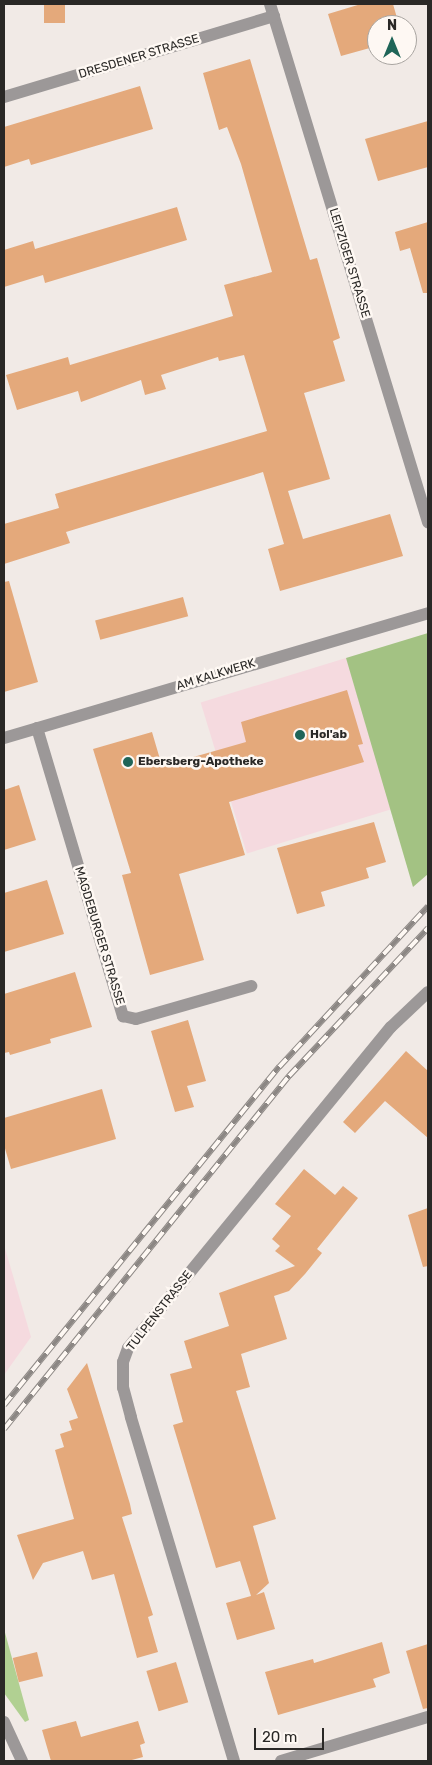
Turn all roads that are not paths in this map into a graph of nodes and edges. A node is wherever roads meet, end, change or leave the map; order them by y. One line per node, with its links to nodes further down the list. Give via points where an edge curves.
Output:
1 (272, 10): 2 (street, DRESDENER STRASSE); 3 (street, LEIPZIGER STRASSE)
2 (4, 97)
3 (428, 522)
4 (428, 613): 5 (street, AM KALKWERK)
5 (37, 728): 6 (street, AM KALKWERK); 7 (street, MAGDEBURGER STRASSE, via 123,1016 136,1019)
6 (4, 738)
7 (252, 986)
8 (428, 992): 12 (street, TULPENSTRASSE, via 391,1028 128,1348 123,1362 123,1388 131,1417)
9 (428, 1716): 13 (street)
10 (4, 1722): 11 (street)
11 (22, 1761)
12 (234, 1761)
13 (281, 1761)

